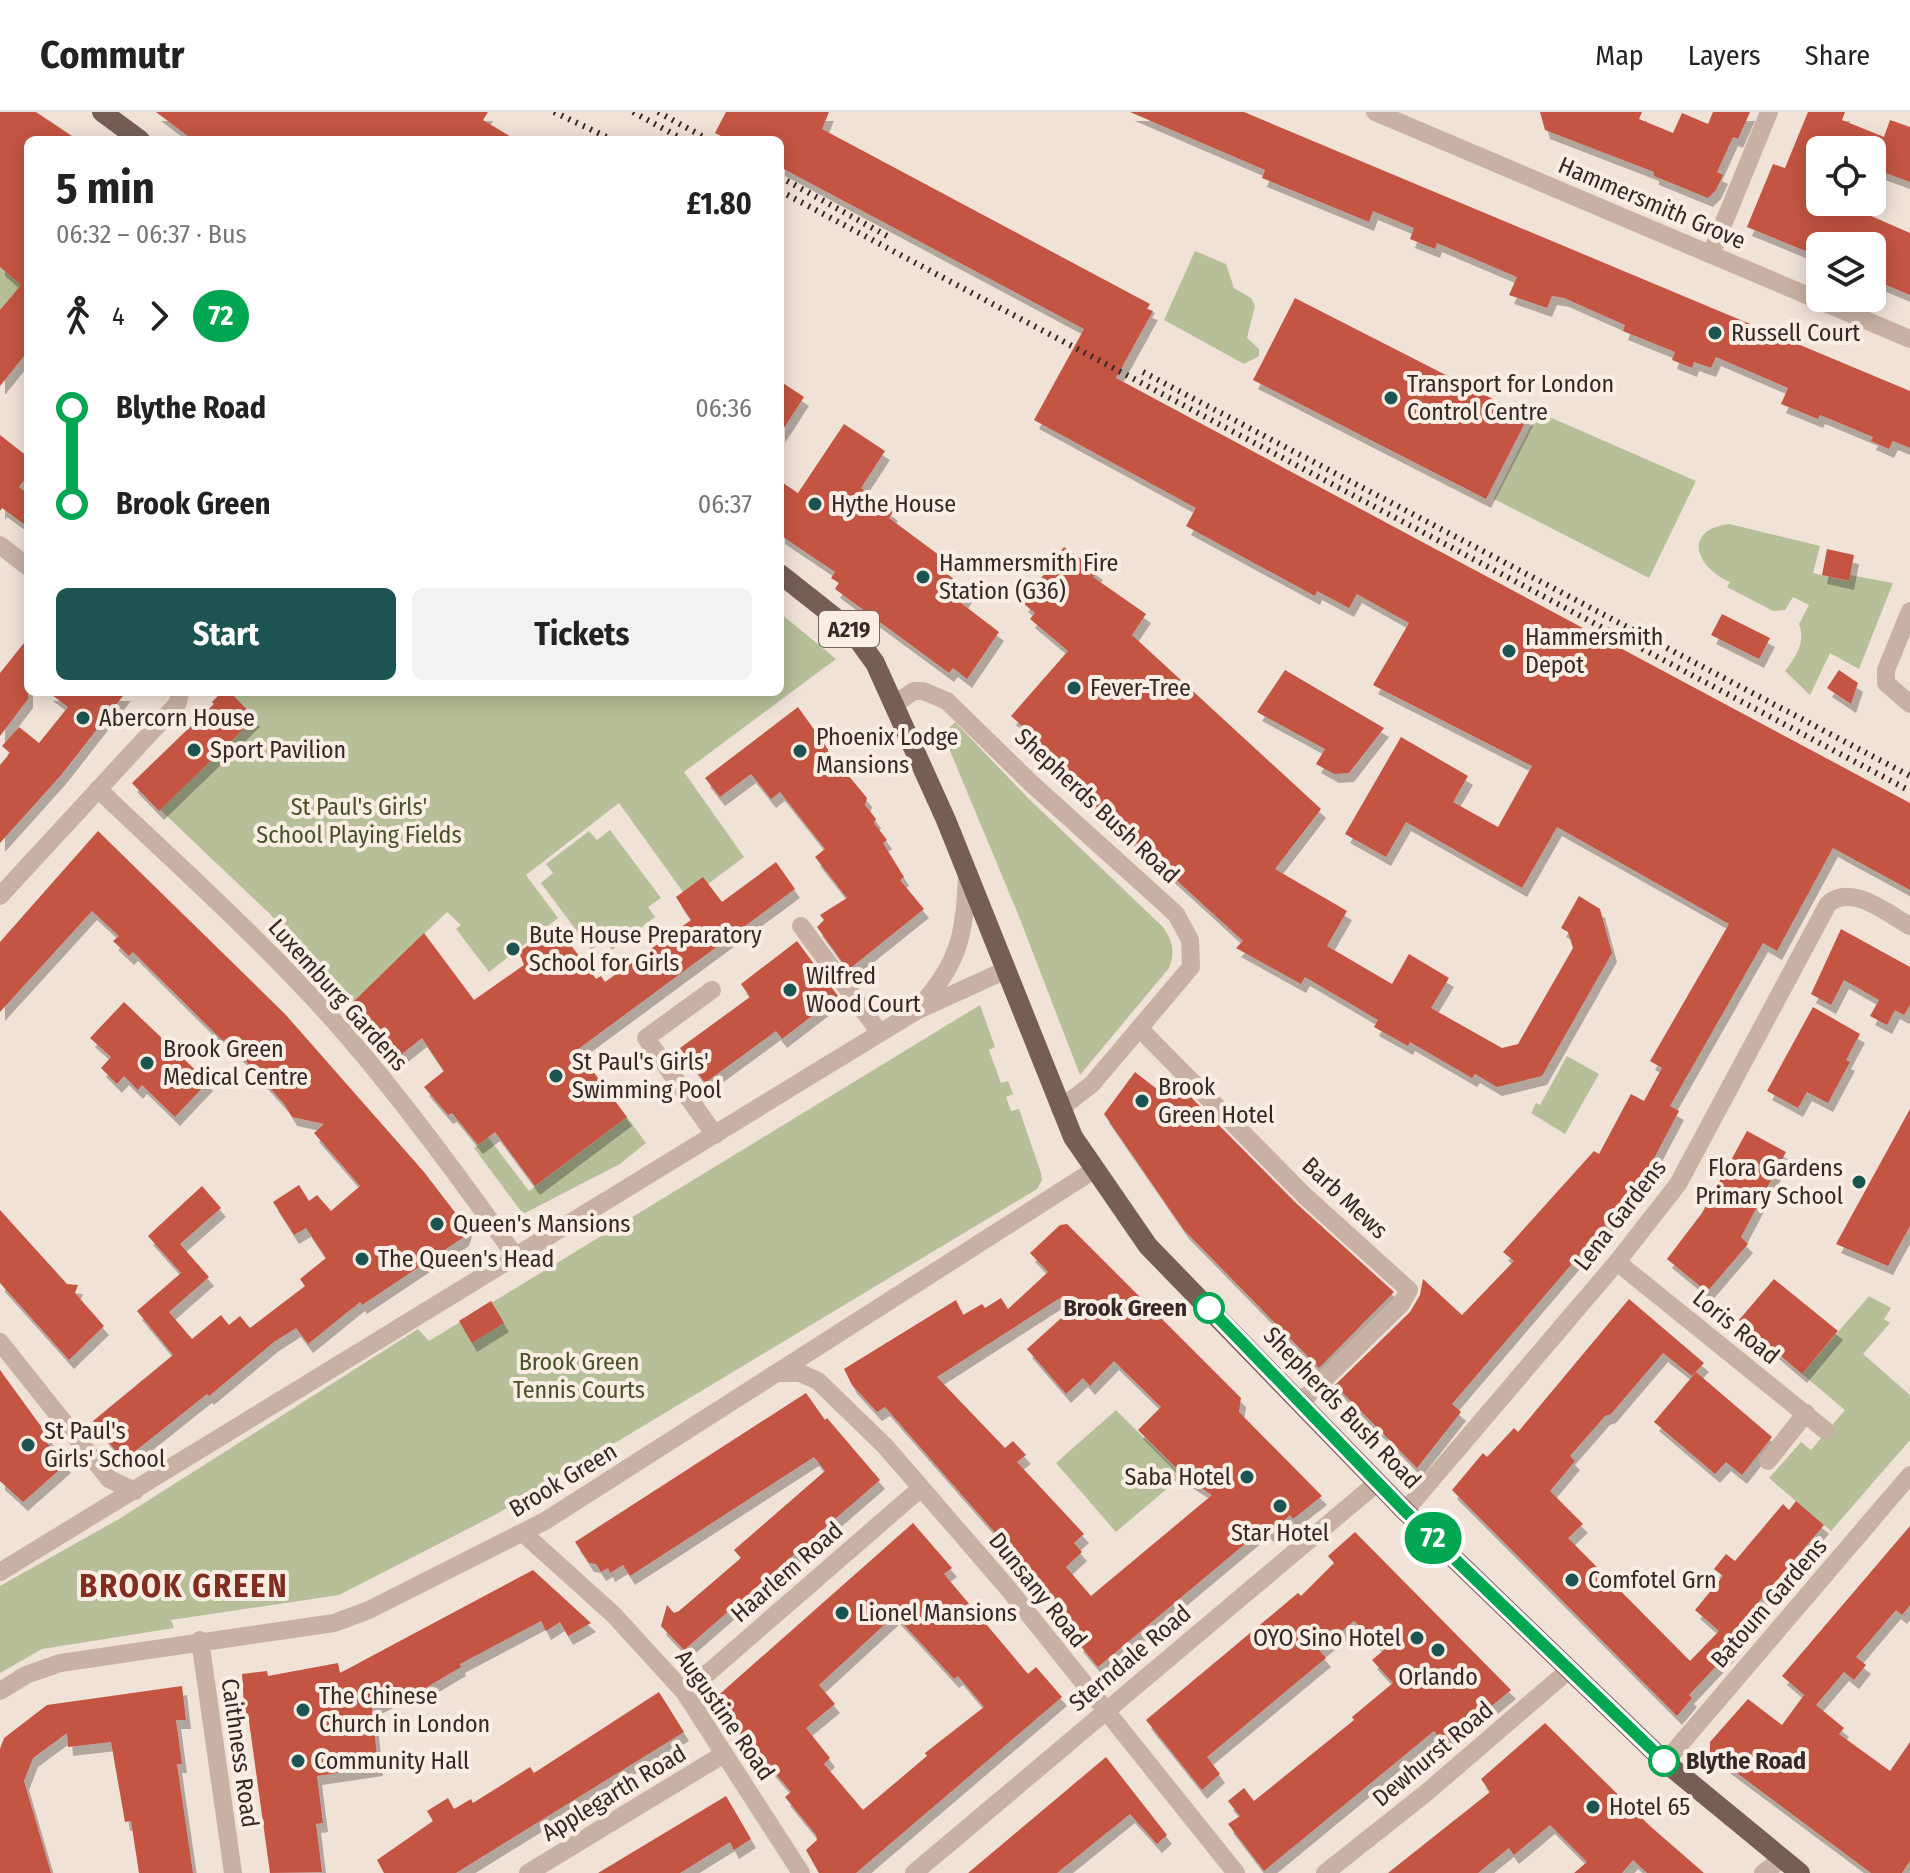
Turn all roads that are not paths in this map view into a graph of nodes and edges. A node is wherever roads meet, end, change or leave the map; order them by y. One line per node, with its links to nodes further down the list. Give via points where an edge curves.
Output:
1 (103, 112): 4 (main road)
2 (1375, 112): 5 (street, Hammersmith Grove)
3 (1769, 112): 5 (street)
4 (135, 136)
5 (1711, 254): 6 (street, Hammersmith Grove)
6 (1910, 339)
7 (0, 545): 8 (street)
8 (24, 564)
9 (784, 577): 12 (main road, Shepherds Bush Road / A219, via 863,643)
10 (1910, 611): 13 (street, via 1886,670 1886,683)
11 (179, 696): 14 (street)
12 (896, 703): 15 (main road, Shepherds Bush Road / A219); 22 (street, Shepherds Bush Road, via 914,691 947,701 1176,914 1190,940 1191,967)
13 (1910, 704)
14 (98, 789): 16 (street); 27 (street, Luxemburg Gardens, via 349,1037)
15 (967, 875): 19 (main road, Shepherds Bush Road / A219); 21 (street, via 966,923 956,956)
16 (4, 883)
17 (801, 926): 23 (street)
18 (1910, 926): 28 (street, Lena Gardens, via 1861,899 1844,896 1828,904 1678,1184)
19 (1006, 970): 21 (street); 24 (main road, Shepherds Bush Road / A219)
20 (712, 990): 25 (street, via 646,1038)
21 (916, 1011): 23 (street)
22 (1140, 1029): 24 (street, Shepherds Bush Road, via 1085,1091); 31 (street, Barb Mews, via 1305,1196 1409,1290)
23 (880, 1033): 25 (street)
24 (1060, 1109): 26 (main road, Shepherds Bush Road / A219)
25 (715, 1135): 27 (street)
26 (1094, 1170): 30 (street, Brook Green); 31 (main road, Shepherds Bush Road / A219, via 1148,1246)
27 (516, 1257): 38 (street)
28 (1617, 1262): 32 (street, Loris Road); 39 (street, Lena Gardens)
29 (0, 1342): 38 (street, via 109,1479)
30 (777, 1373): 37 (street, Dunsany Road, via 800,1373 824,1388); 40 (street, Brook Green)
31 (1301, 1402): 36 (main road, Shepherds Bush Road / A219)
32 (1806, 1413): 33 (street, Loris Road); 34 (street)
33 (1825, 1430)
34 (1768, 1461)
35 (1910, 1475): 48 (street, Batoum Gardens)
36 (1378, 1482): 39 (main road, Shepherds Bush Road / A219); 46 (street, Sterndale Road)
37 (921, 1488): 45 (street, Haarlem Road); 46 (street, Dunsany Road, via 1006,1586)
38 (135, 1491): 41 (street)
39 (1405, 1511): 43 (main road, Shepherds Bush Road / A219)
40 (523, 1533): 42 (street, Brook Green, via 334,1623); 45 (street, Augustine Road, via 614,1615)
41 (0, 1572)
42 (200, 1640): 44 (street, Brook Green, via 60,1663); 50 (street, Caithness Road)
43 (1569, 1670): 48 (main road, Shepherds Bush Road / A219); 55 (street, Dewhurst Road)
44 (0, 1691)
45 (685, 1693): 47 (street, Augustine Road)
46 (1103, 1712): 53 (street, Sterndale Road); 54 (street, Dunsany Road)
47 (724, 1754): 51 (street, Applegarth Road); 52 (street, Augustine Road)
48 (1665, 1762): 49 (main road, Shepherds Bush Road / A219)
49 (1781, 1860): 56 (street); 57 (main road, Shepherds Bush Road / A219)
50 (233, 1873)
51 (528, 1873)
52 (801, 1873)
53 (914, 1873)
54 (1236, 1873)
55 (1325, 1873)
56 (1763, 1873)
57 (1800, 1873)

